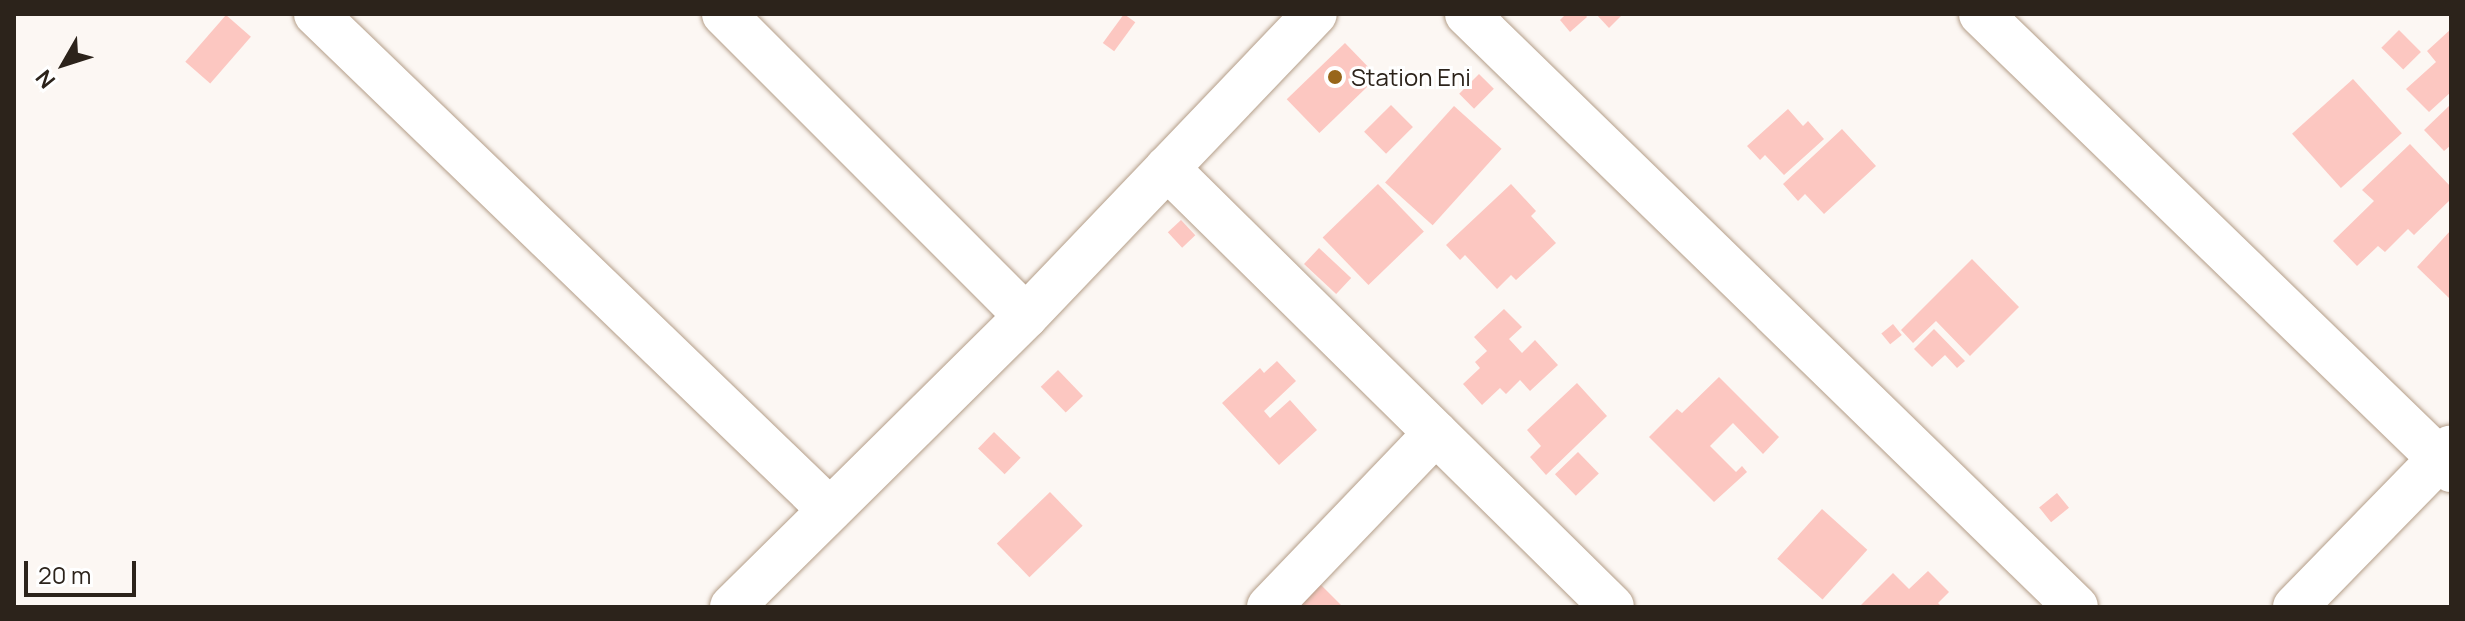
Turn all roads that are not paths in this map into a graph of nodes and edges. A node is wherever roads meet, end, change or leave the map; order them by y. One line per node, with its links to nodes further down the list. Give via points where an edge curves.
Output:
1 (316, 14): 12 (street)
2 (724, 14): 7 (street)
3 (773, 14): 7 (street)
4 (1315, 14): 8 (street)
5 (1467, 14): 16 (street)
6 (1981, 14): 11 (street)
7 (771, 61): 9 (street)
8 (1167, 168): 9 (street); 10 (street)
9 (1026, 316): 12 (street)
10 (1436, 433): 14 (street); 15 (street)
11 (2447, 459): 17 (street)
12 (830, 510): 13 (street)
13 (732, 607)
14 (1269, 607)
15 (1612, 607)
16 (2076, 607)
17 (2295, 607)

